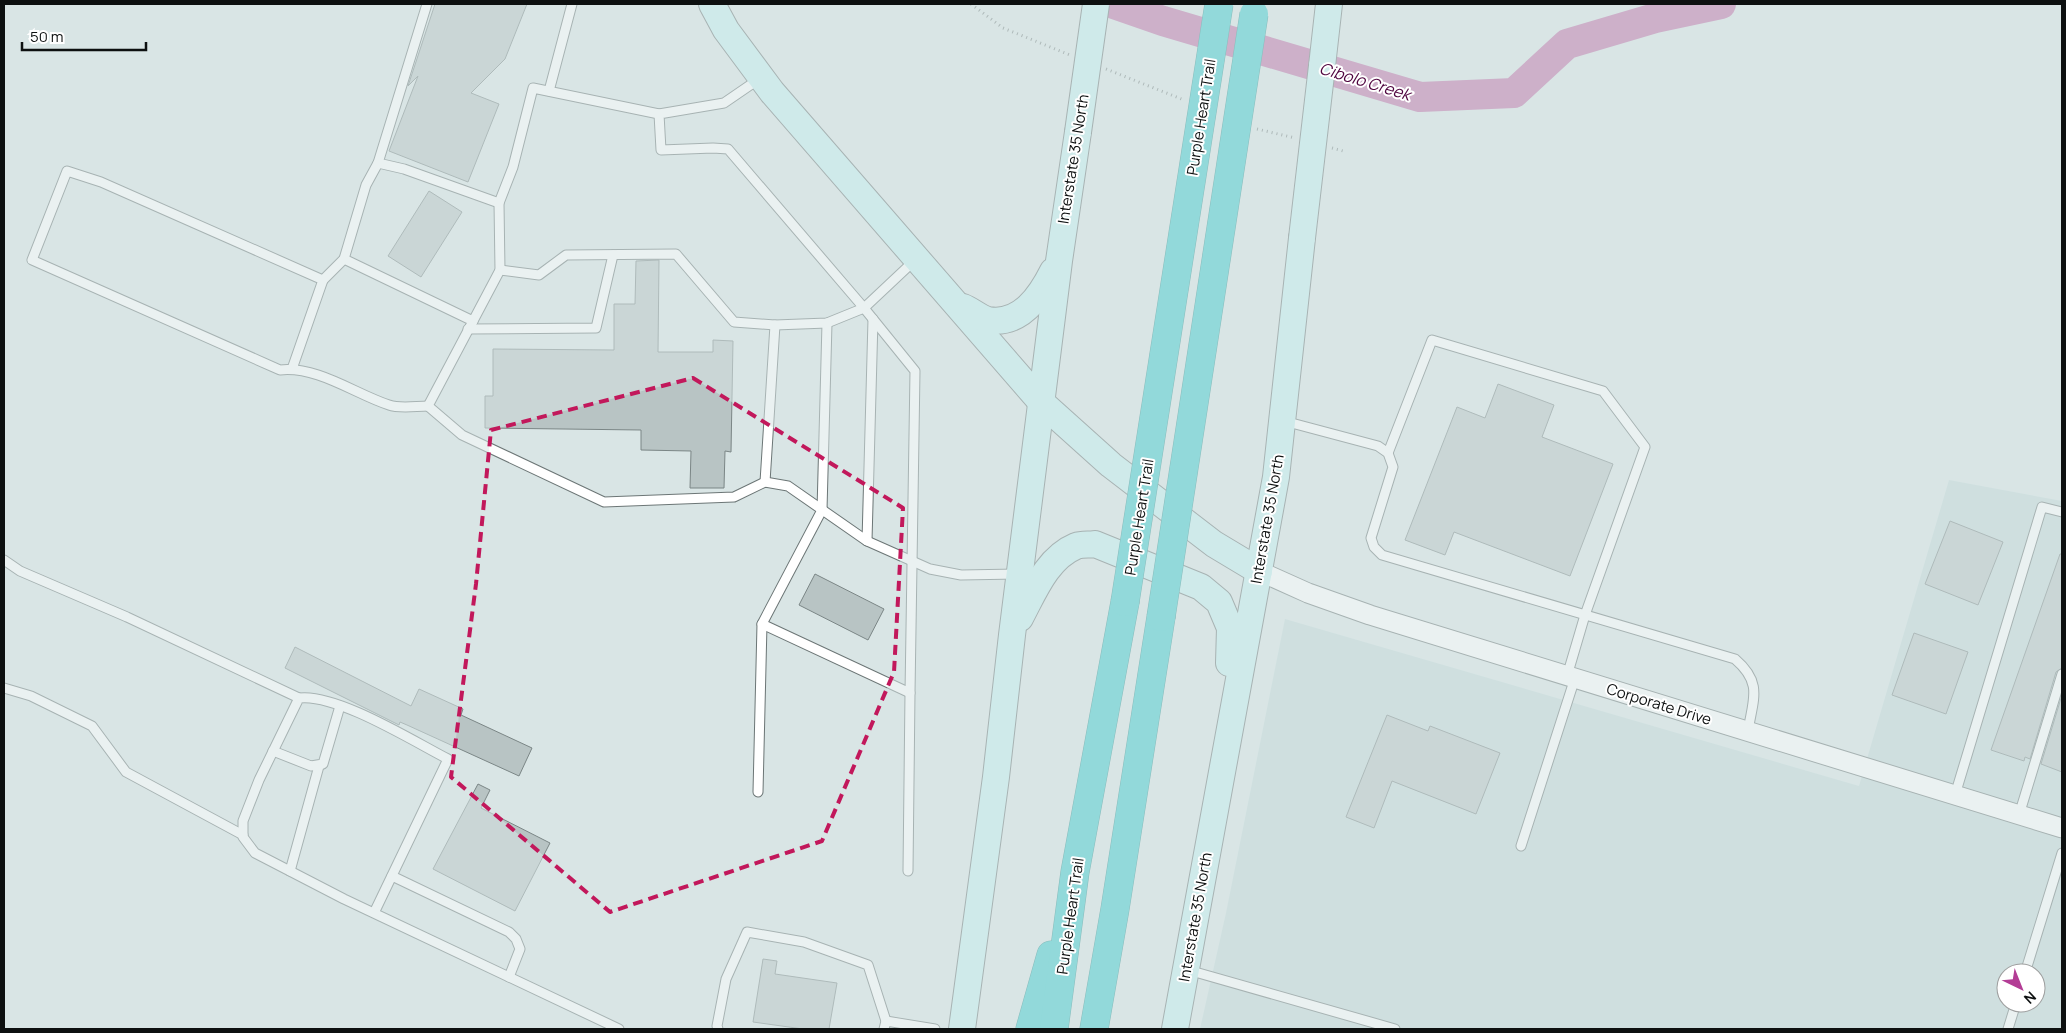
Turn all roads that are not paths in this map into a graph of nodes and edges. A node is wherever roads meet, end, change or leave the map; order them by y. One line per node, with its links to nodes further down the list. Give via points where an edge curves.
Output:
1 (427, 4): 11 (lane)
2 (572, 4): 9 (lane)
3 (712, 4): 8 (main road, via 726,30)
4 (1096, 4): 16 (main road, Interstate 35 North, bridge)
5 (1219, 4): 60 (highway, Purple Heart Trail, bridge, via 1125,602)
6 (1330, 4): 28 (main road, Interstate 35 North, bridge)
7 (1255, 9): 74 (highway, bridge)
8 (761, 77): 10 (lane, via 724,103); 15 (main road)
9 (549, 91): 10 (lane); 12 (lane, via 533,88 514,167)
10 (659, 114): 20 (lane, via 661,150 728,149)
11 (378, 163): 12 (lane); 14 (lane, via 366,185)
12 (499, 202): 17 (lane)
13 (613, 255): 17 (lane, via 566,255 539,275); 23 (lane, via 596,328); 24 (lane, via 676,254 734,322)
14 (344, 259): 18 (lane); 23 (lane)
15 (916, 259): 19 (main road); 20 (lane)
16 (1058, 261): 19 (main road, via 1042,293 1027,309 1008,318 988,320); 26 (main road, Interstate 35 North)
17 (500, 270): 23 (lane)
18 (323, 280): 25 (lane); 25 (lane, via 101,182 66,171 32,260 280,370)
19 (952, 301): 26 (main road)
20 (864, 308): 21 (lane); 22 (lane)
21 (873, 319): 33 (lane); 35 (lane, via 915,371)
22 (827, 323): 24 (lane); 31 (lane)
23 (471, 325): 27 (lane)
24 (775, 325): 30 (lane)
25 (292, 368): 27 (lane, via 340,382 391,406)
26 (1042, 403): 36 (main road, via 1111,465 1214,544); 37 (main road, Interstate 35 North)
27 (428, 406): 30 (lane, via 462,435 604,502 734,497)
28 (1282, 421): 29 (lane, via 1378,446); 36 (main road, Interstate 35 North, via 1276,477)
29 (1388, 453): 38 (lane, via 1393,467 1371,538 1382,555); 38 (lane, via 1432,340 1604,391 1645,448)
30 (765, 482): 31 (lane, via 788,486)
31 (822, 510): 33 (lane); 39 (lane)
32 (2062, 512): 52 (lane, via 2042,507)
33 (866, 540): 35 (lane)
34 (4, 560): 45 (lane, via 20,571 127,616)
35 (912, 561): 37 (lane, via 930,569 961,575); 44 (lane)
36 (1259, 571): 42 (street, Corporate Drive, via 1370,615); 48 (main road, Interstate 35 North)
37 (1020, 574): 40 (main road, Interstate 35 North)
38 (1585, 615): 42 (lane); 47 (lane, via 1735,659 1746,669 1755,688)
39 (762, 624): 44 (lane); 51 (lane)
40 (1012, 635): 48 (main road, via 1042,577 1056,559 1077,546 1095,544 1201,587 1219,602 1230,628); 71 (main road, Interstate 35 North)
41 (2062, 674): 53 (lane)
42 (1571, 677): 47 (street, Corporate Drive); 56 (lane)
43 (4, 688): 55 (lane, via 30,696 92,726 126,772)
44 (910, 693): 59 (lane)
45 (299, 698): 46 (lane, via 309,696); 49 (lane)
46 (340, 706): 50 (lane, via 325,759); 61 (lane, via 356,711 448,759)
47 (1748, 731): 52 (street, Corporate Drive)
48 (1228, 737): 64 (main road, Interstate 35 North)
49 (273, 751): 50 (lane); 55 (lane, via 243,821)
50 (319, 766): 58 (lane)
51 (758, 792)
52 (1956, 795): 53 (street, Corporate Drive)
53 (2019, 815): 54 (street, Corporate Drive)
54 (2062, 828)
55 (243, 835): 58 (lane, via 255,853)
56 (1521, 846)
57 (2062, 853): 63 (lane)
58 (290, 871): 62 (lane)
59 (908, 872)
60 (1075, 872): 72 (highway); 73 (highway, Purple Heart Trail)
61 (392, 876): 62 (lane); 65 (lane, via 509,932 520,949)
62 (374, 913): 65 (lane)
63 (2029, 963)
64 (1186, 969): 75 (main road, Interstate 35 North); 76 (lane)
65 (509, 977): 68 (lane)
66 (2013, 1013): 77 (lane)
67 (885, 1025): 69 (lane, via 868,964 804,942 747,932 726,979); 70 (lane)
68 (619, 1029)
69 (718, 1029)
70 (935, 1029)
71 (962, 1029)
72 (1030, 1029)
73 (1054, 1029)
74 (1094, 1029)
75 (1175, 1029)
76 (1395, 1029)
77 (2008, 1029)

